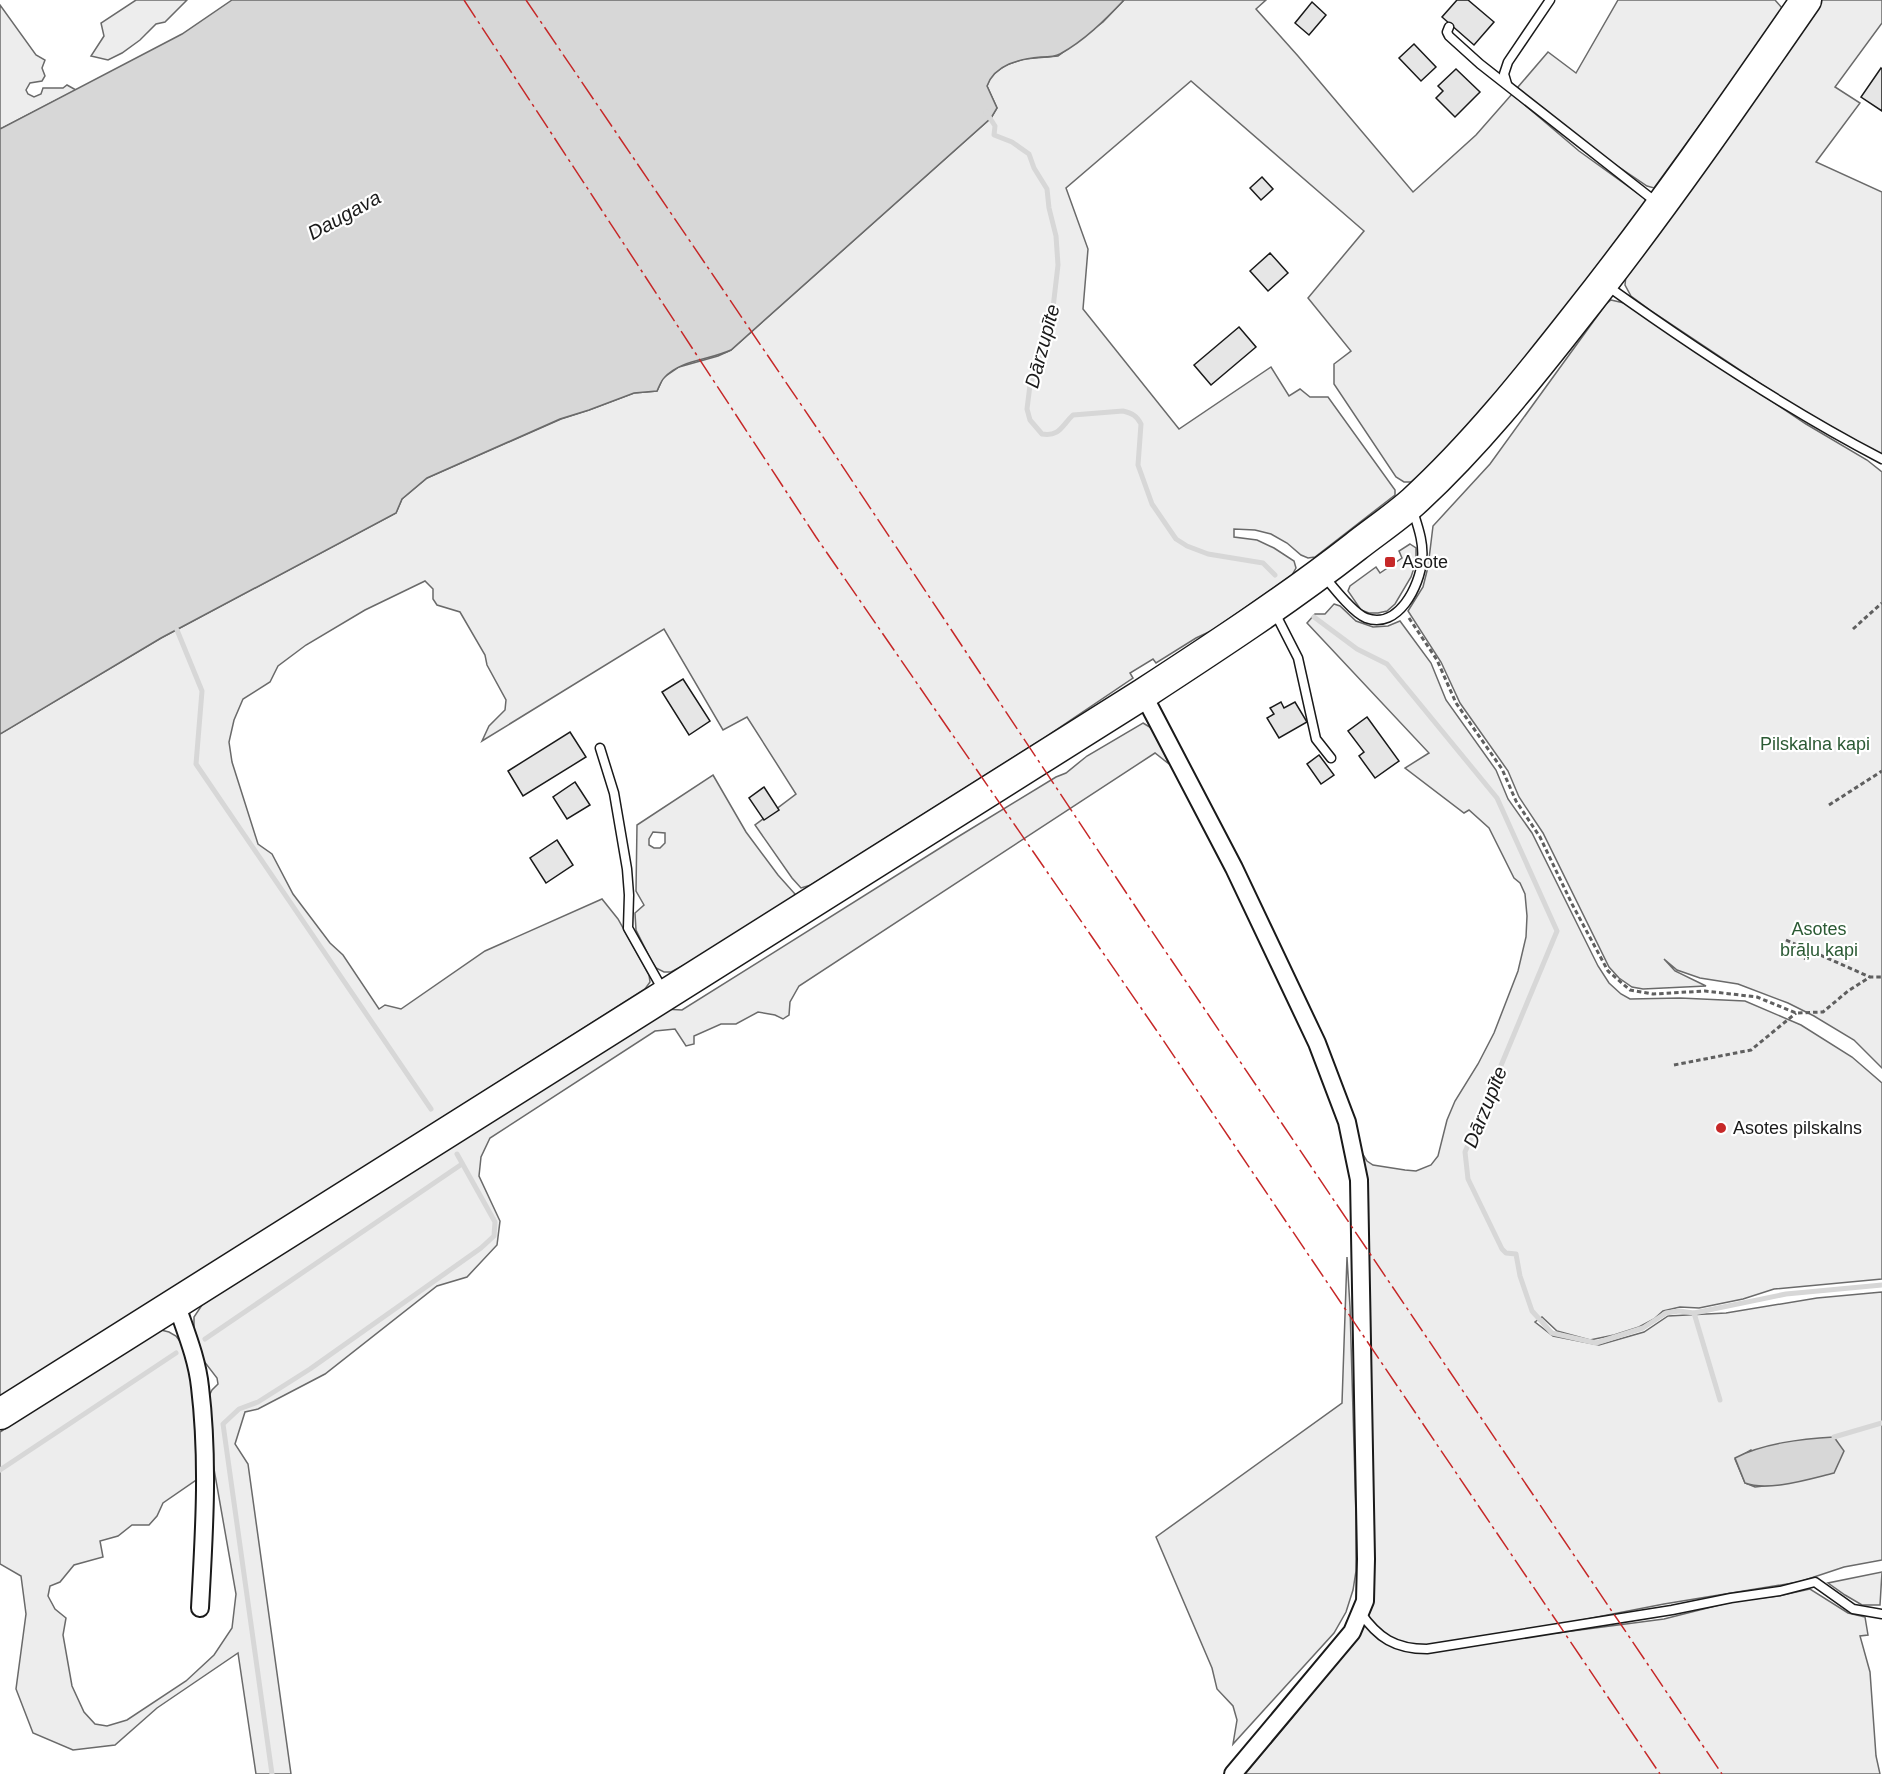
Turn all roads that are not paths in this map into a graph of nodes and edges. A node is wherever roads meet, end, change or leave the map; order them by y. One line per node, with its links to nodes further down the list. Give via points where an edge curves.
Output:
1 (1550, 0): 4 (lane, via 1508,62 1504,74)
2 (1799, 5): 5 (highway)
3 (1449, 27): 4 (lane, via 1449,36)
4 (1507, 84): 5 (lane)
5 (1661, 206): 6 (highway)
6 (1604, 283): 7 (lane, via 1775,399); 8 (highway, via 1490,422)
7 (1882, 459)
8 (1411, 504): 9 (highway); 9 (lane, via 1421,539 1422,561 1417,584 1394,614 1384,619 1360,616)
9 (1321, 573): 10 (highway)
10 (1272, 608): 11 (highway); 13 (lane, via 1298,658 1316,739)
11 (1143, 694): 14 (highway); 18 (street, via 1234,868 1317,1043 1347,1122 1359,1180 1362,1266 1366,1559 1365,1601)
12 (600, 748): 14 (lane, via 614,793 627,869 628,928)
13 (1331, 758)
14 (666, 994): 15 (highway)
15 (176, 1303): 16 (highway); 17 (street, via 200,1386 206,1489)
16 (0, 1414)
17 (200, 1608)
18 (1360, 1611): 19 (lane, via 1386,1640 1420,1649 1672,1610 1815,1582 1853,1609); 20 (street, via 1352,1632)
19 (1882, 1614)
20 (1233, 1774)

